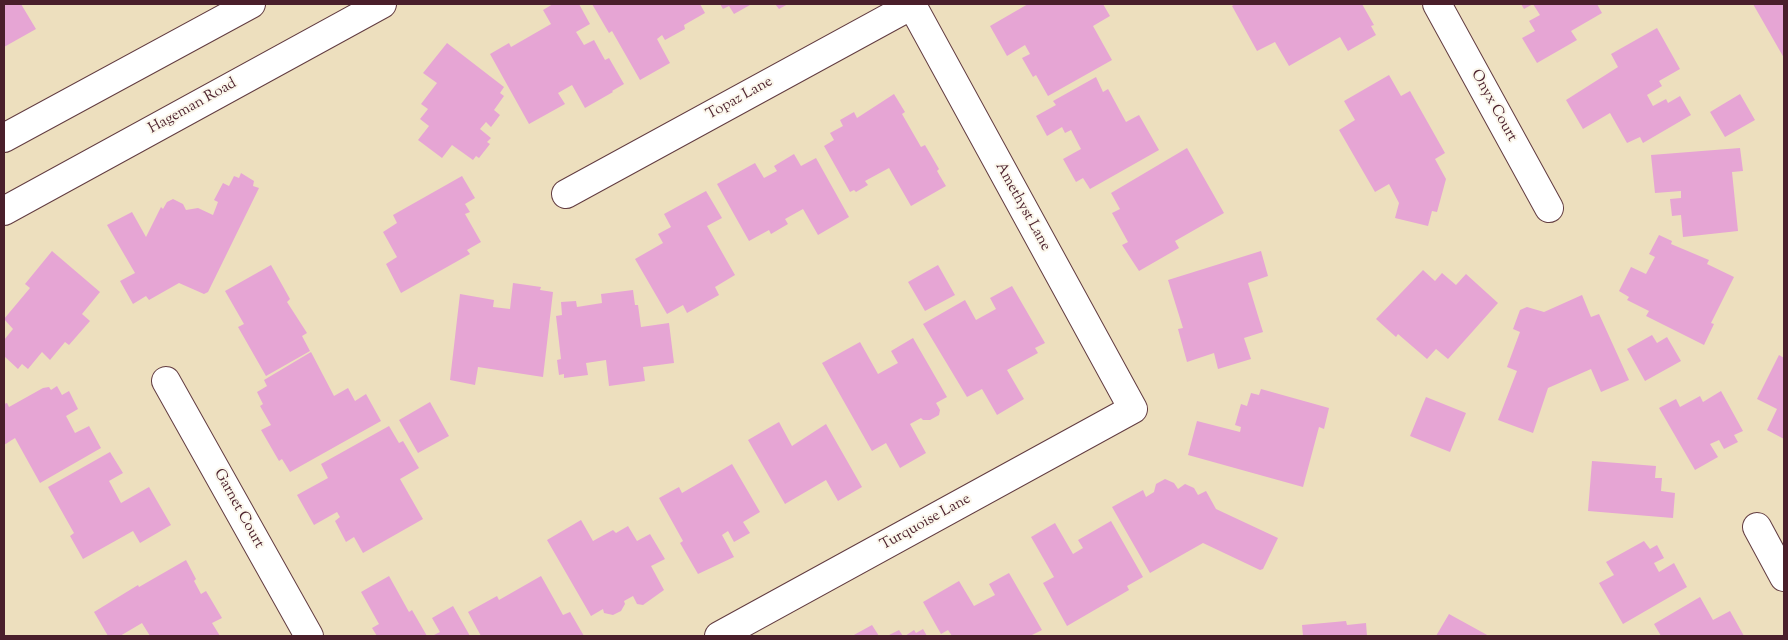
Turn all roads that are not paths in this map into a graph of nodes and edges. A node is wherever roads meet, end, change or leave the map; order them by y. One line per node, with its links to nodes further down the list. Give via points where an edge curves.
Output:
1 (251, 4): 5 (street)
2 (382, 4): 8 (street, Hageman Road)
3 (913, 4): 6 (street, Topaz Lane); 10 (street, Amethyst Lane)
4 (1438, 4): 7 (street, Onyx Court)
5 (4, 138)
6 (566, 194)
7 (1549, 208)
8 (4, 211)
9 (166, 381): 13 (street, Garnet Court)
10 (1133, 409): 14 (street, Turquoise Lane)
11 (1756, 526): 12 (street)
12 (1784, 577)
13 (309, 636)
14 (719, 636)

